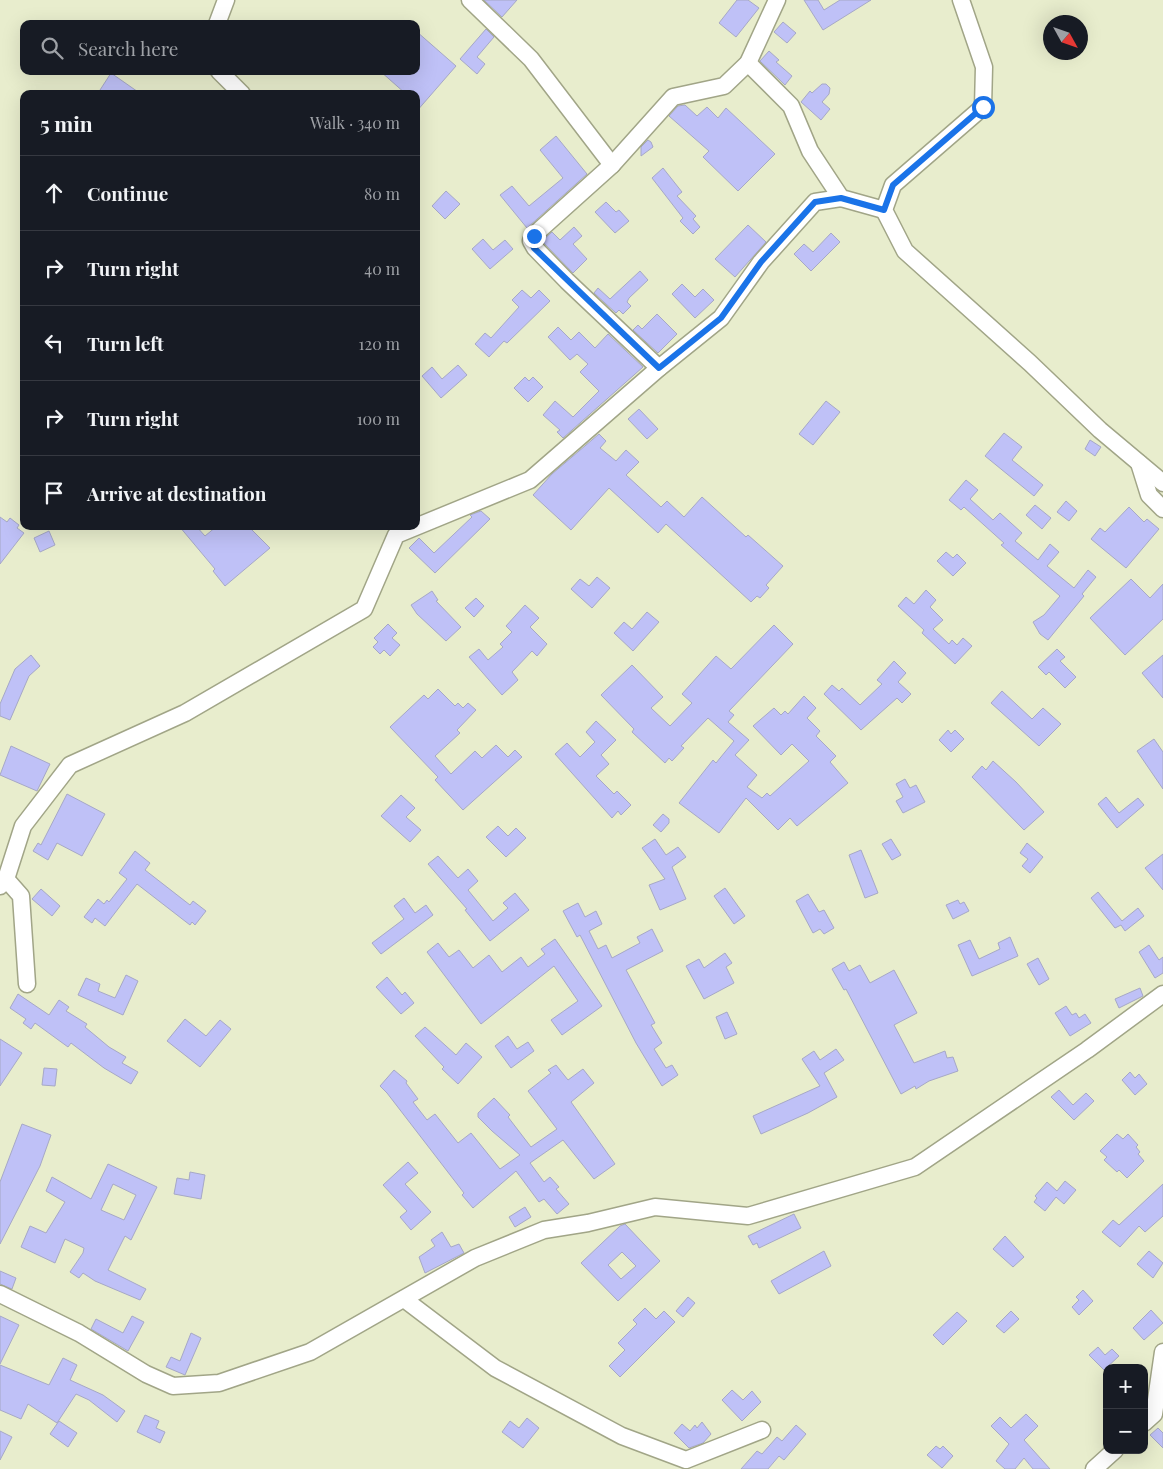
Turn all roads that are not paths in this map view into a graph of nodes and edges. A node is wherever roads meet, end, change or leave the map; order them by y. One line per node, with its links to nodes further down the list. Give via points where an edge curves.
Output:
1 (226, 0): 5 (street)
2 (470, 0): 9 (street, via 531,58)
3 (777, 0): 6 (street)
4 (960, 0): 11 (street, via 984,67 983,107 893,185)
5 (218, 20)
6 (748, 63): 9 (street, via 724,86 673,98); 10 (street, via 791,106 810,151)
7 (223, 75): 8 (street)
8 (238, 90)
9 (612, 165): 12 (street, via 531,241 567,282)
10 (841, 198): 11 (street); 12 (street, via 815,202 761,262 721,318)
11 (884, 210): 13 (street, via 905,252)
12 (659, 368): 17 (street, via 530,480)
13 (1135, 460): 14 (street); 15 (street); 16 (street, via 1149,495)
14 (1163, 468)
15 (1163, 483)
16 (1163, 509)
17 (420, 525)
18 (408, 530): 19 (street, via 396,535 364,610 185,714 70,765 23,826)
19 (3, 882): 20 (street, via 22,896)
20 (27, 984)
21 (1163, 994): 23 (street, via 1087,1050 915,1166 748,1216 655,1207 544,1230 475,1258)
22 (0, 1294): 23 (street, via 79,1333 146,1374 173,1386 219,1384 310,1352)
23 (404, 1298): 28 (street, via 495,1368 622,1436)
24 (1163, 1352): 25 (street, via 1154,1414)
25 (1148, 1419)
26 (762, 1430): 28 (street)
27 (1111, 1454): 29 (street)
28 (685, 1464)
29 (1094, 1469)

